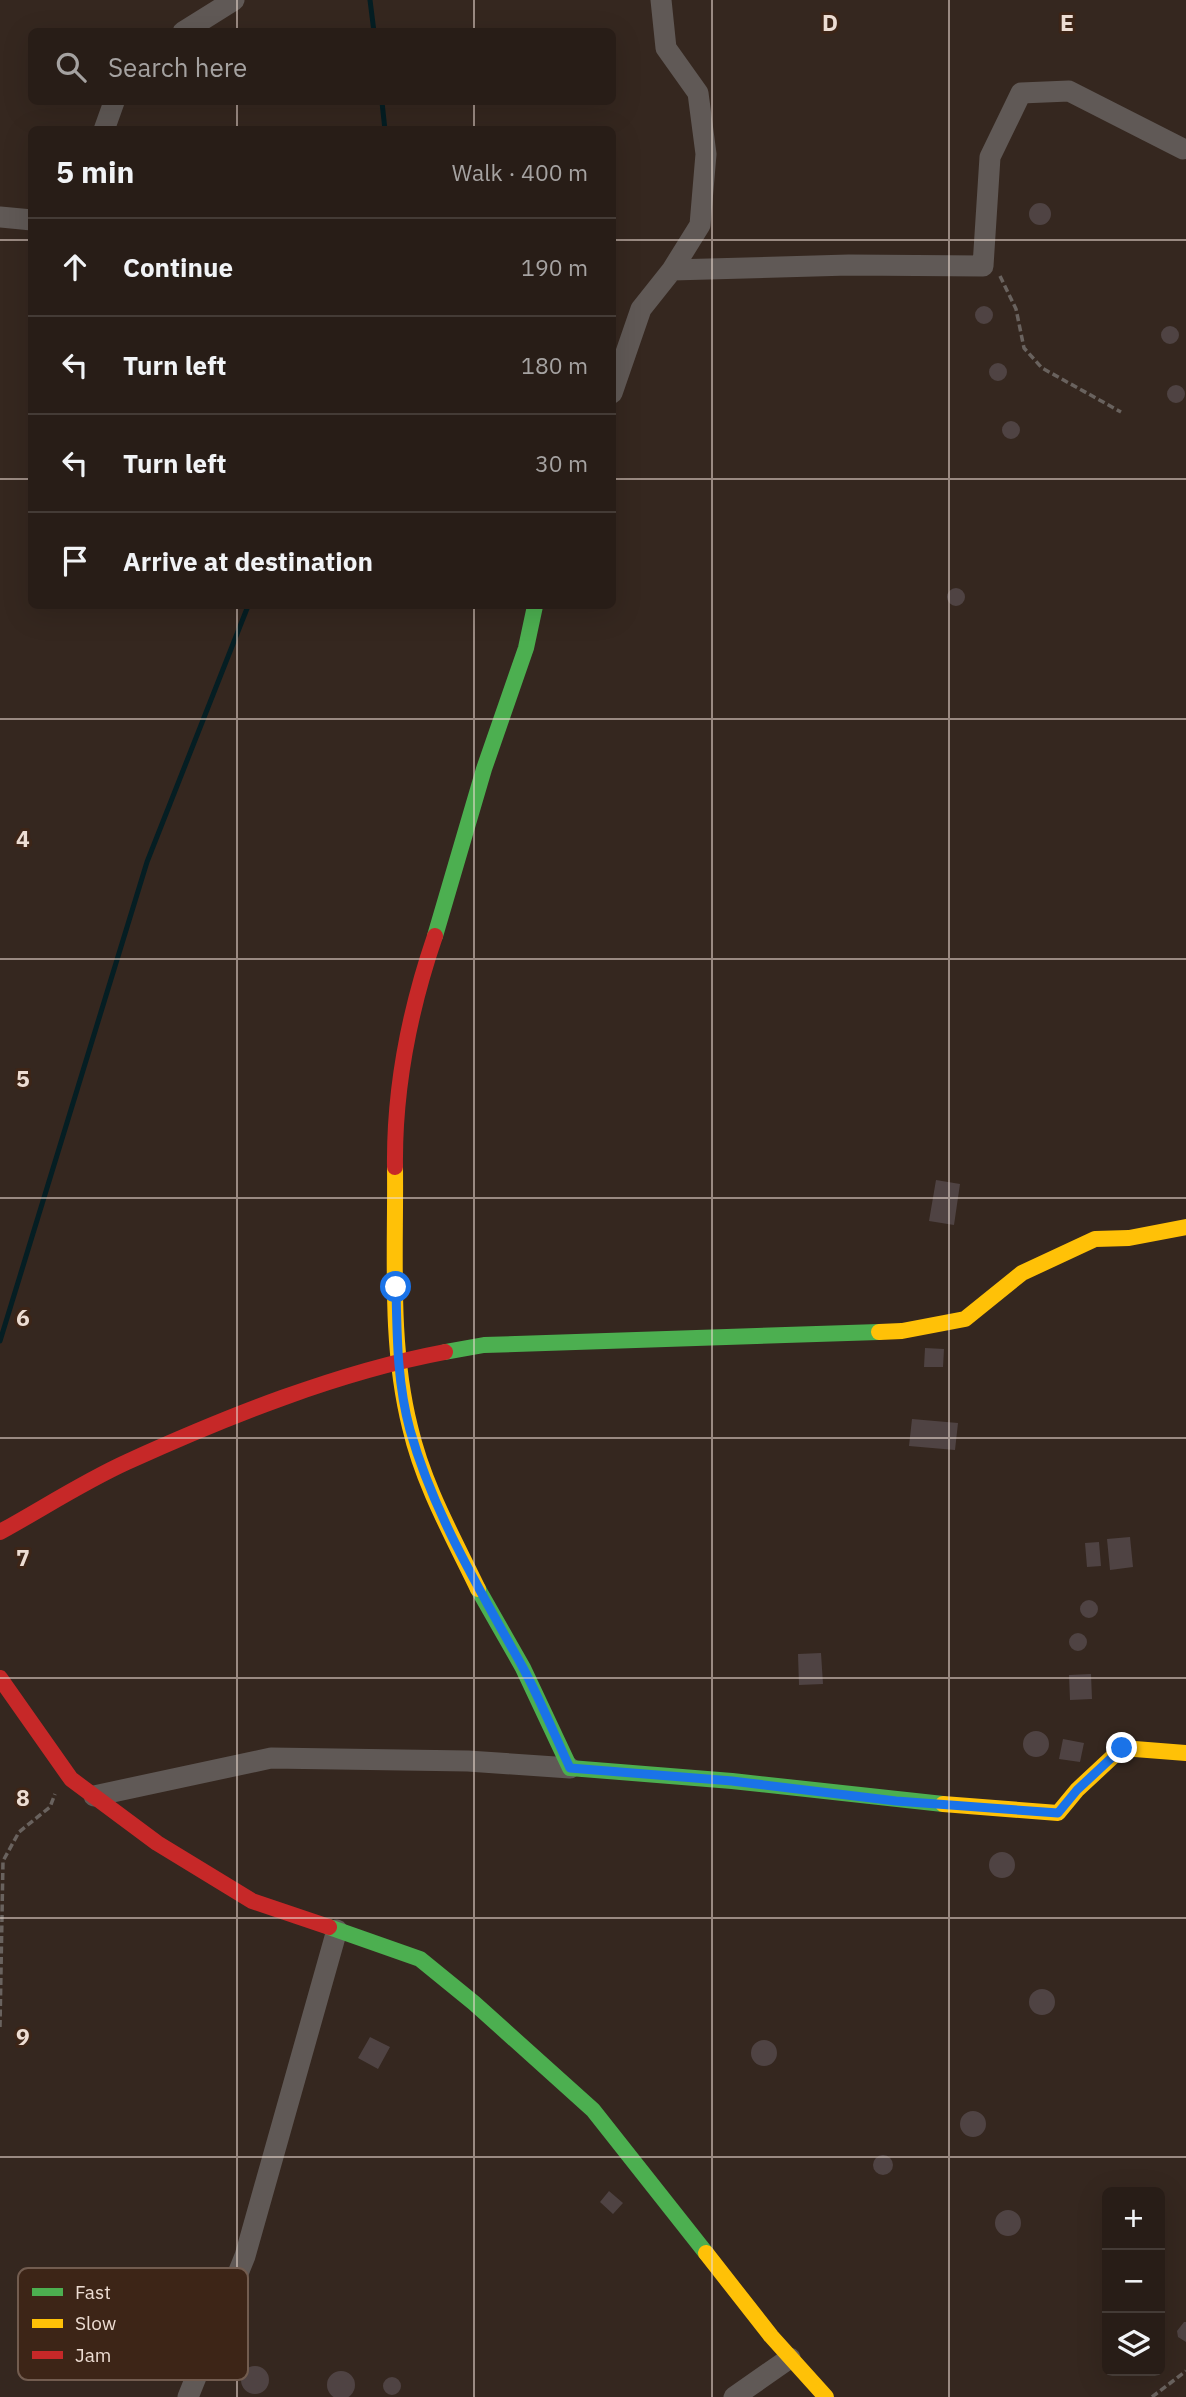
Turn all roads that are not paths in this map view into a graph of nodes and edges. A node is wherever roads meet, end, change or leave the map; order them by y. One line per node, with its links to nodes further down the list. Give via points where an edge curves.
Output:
1 (234, 0): 3 (street)
2 (661, 0): 9 (street, via 666,48 698,93 706,154 700,225)
3 (189, 28)
4 (113, 105): 5 (street)
5 (105, 126)
6 (1183, 149): 9 (street, via 1069,91 1021,93 990,157 983,265)
7 (0, 217): 8 (street)
8 (28, 220)
9 (672, 270): 10 (street, via 640,309)
10 (616, 381)
11 (534, 609): 13 (street, via 446,906 413,1000 394,1119)
12 (1186, 1227): 13 (street, via 1095,1239 1022,1273 965,1319 902,1331 484,1345)
13 (397, 1361): 14 (street, via 247,1412 125,1463); 17 (street, via 410,1429 435,1500)
14 (0, 1532)
15 (0, 1678): 18 (street, via 72,1780)
16 (1186, 1753): 17 (street, via 1122,1748 1058,1813)
17 (570, 1768): 18 (street, via 271,1758)
18 (93, 1796): 19 (street, via 157,1843 251,1901)
19 (337, 1930): 20 (street); 21 (street, via 420,1959 593,2110)
20 (240, 2268)
21 (790, 2358): 24 (street); 25 (street)
22 (195, 2380): 23 (street)
23 (188, 2397)
24 (734, 2397)
25 (826, 2397)

